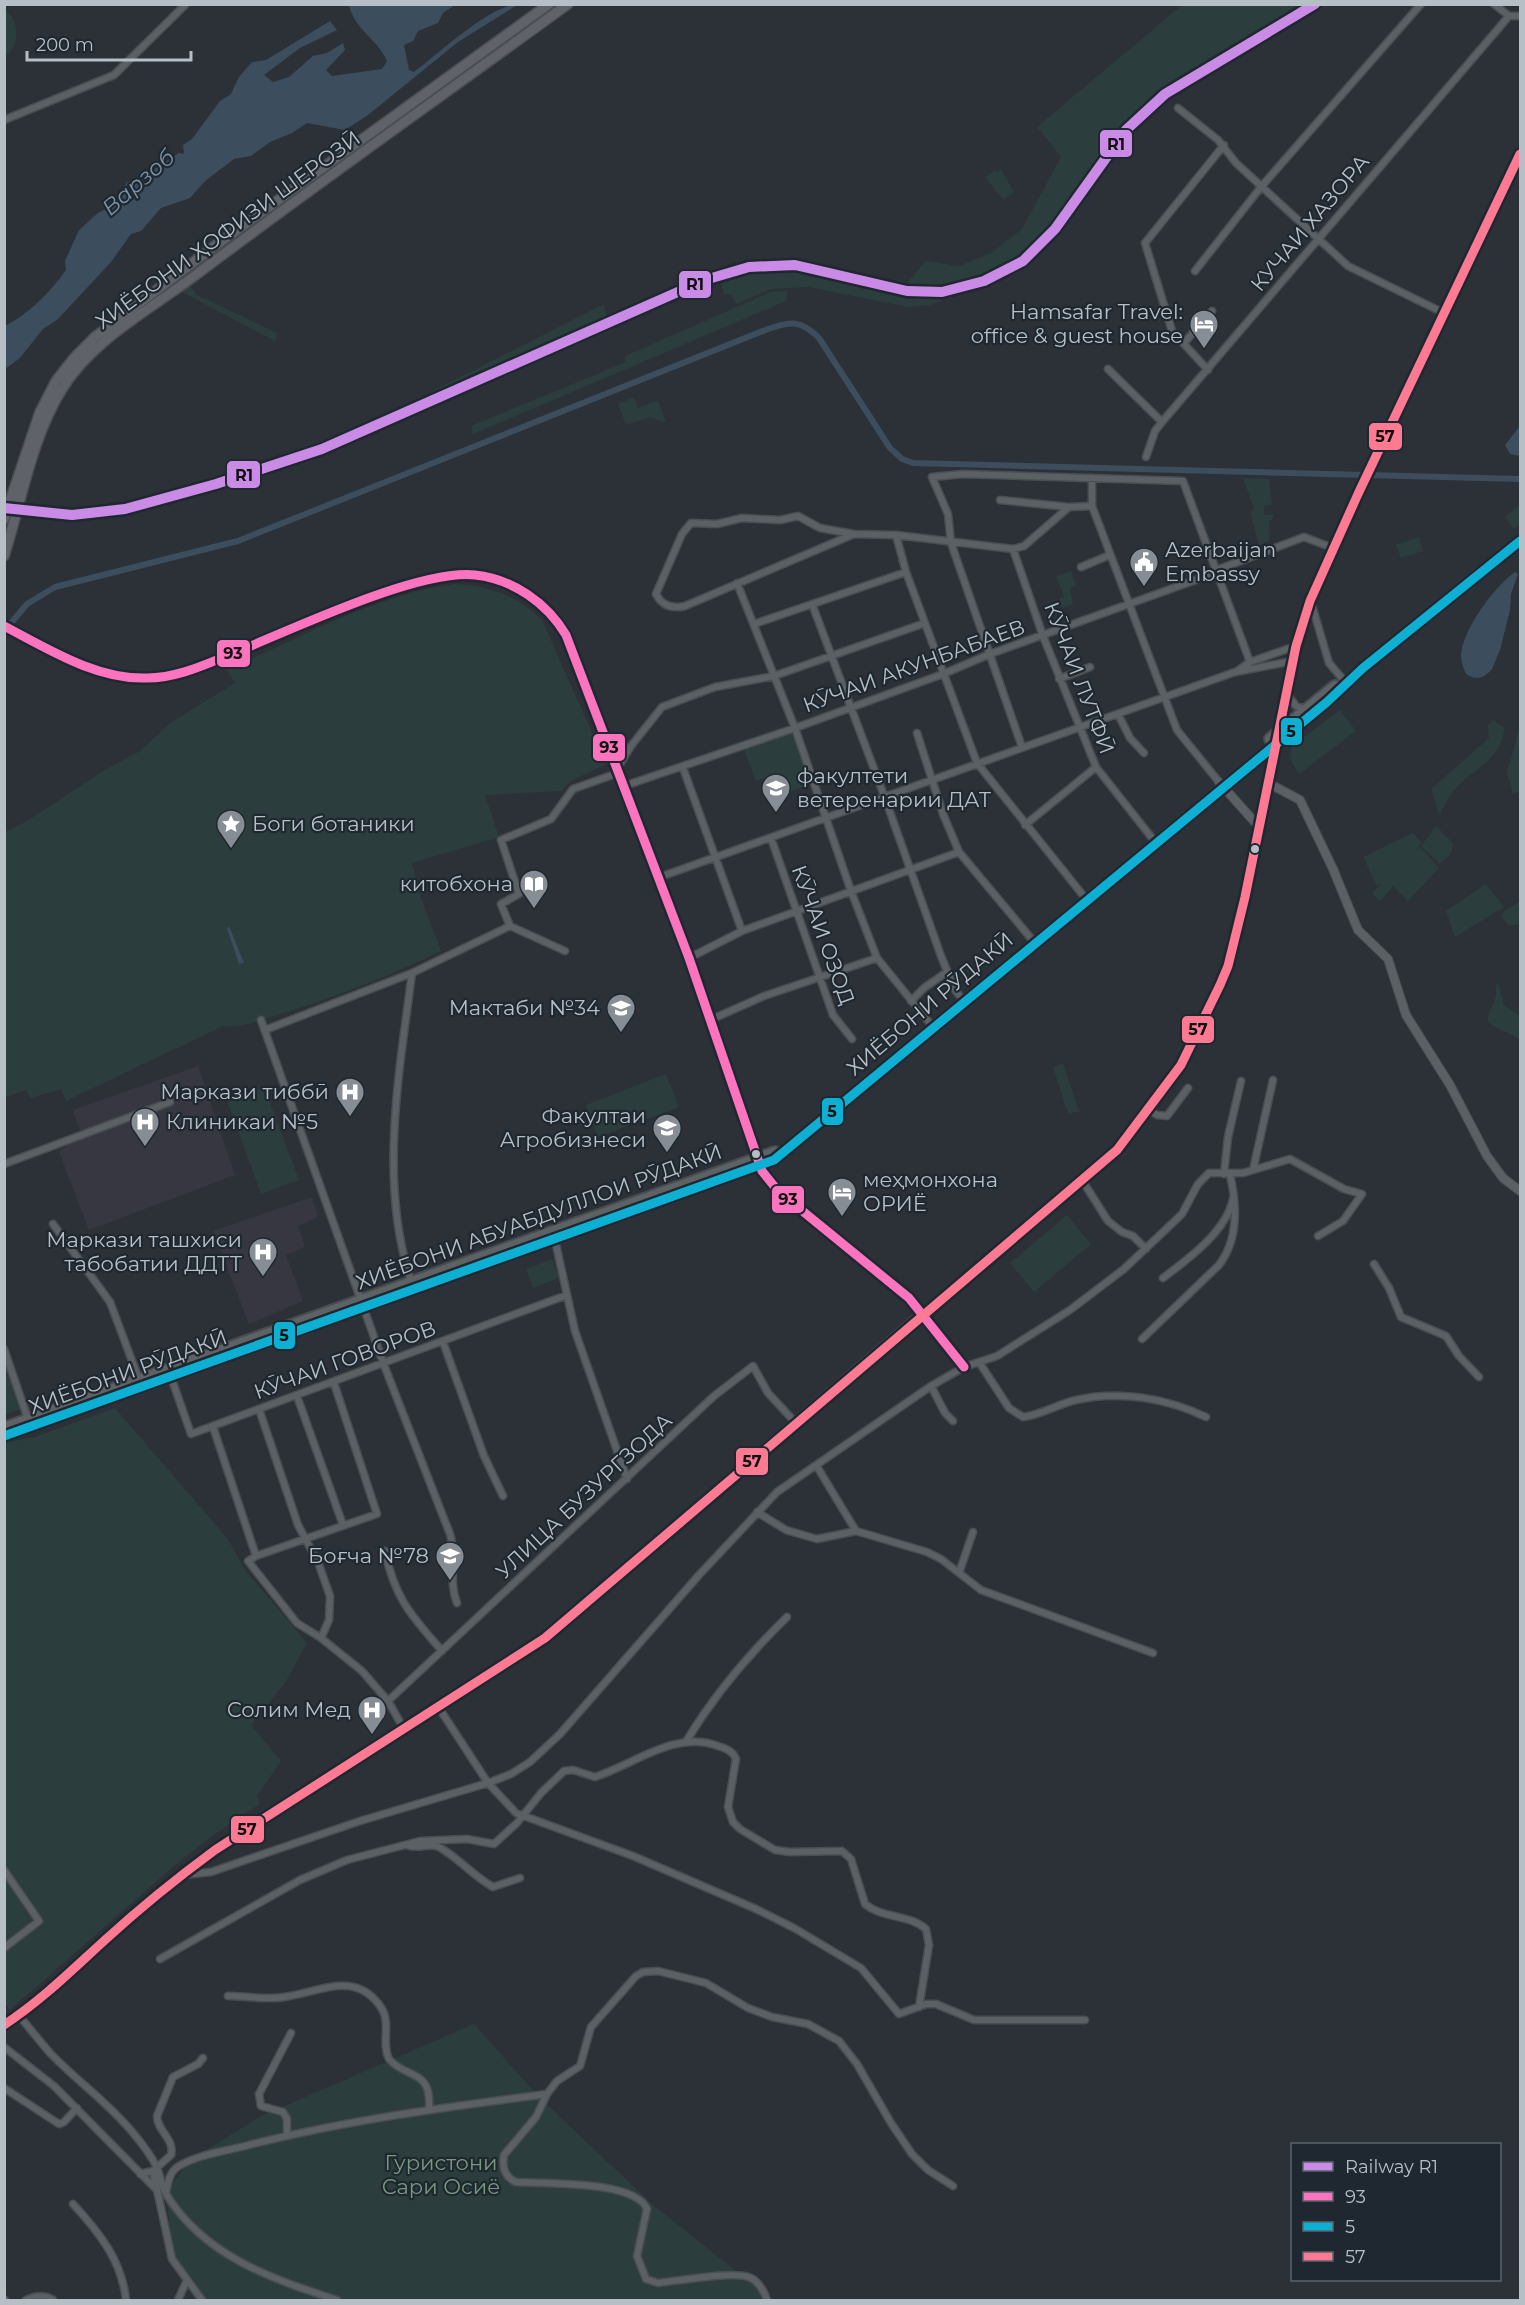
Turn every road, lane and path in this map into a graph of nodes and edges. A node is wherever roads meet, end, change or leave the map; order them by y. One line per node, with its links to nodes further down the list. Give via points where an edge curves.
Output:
1 (549, 4): 17 (main road, ХИЁБОНИ ҲОФИЗИ ШЕРОЗӢ)
2 (568, 4): 18 (main road, ХИЁБОНИ ҲОФИЗИ ШЕРОЗӢ)
3 (1421, 4): 12 (street)
4 (1494, 4): 6 (street)
5 (185, 5): 9 (street, via 114,75)
6 (1509, 16): 7 (street); 13 (street, КУЧАИ ХАЗОРА)
7 (1521, 16)
8 (1178, 108): 10 (street)
9 (4, 120)
10 (1224, 146): 12 (street); 19 (street, via 1145,243 1172,331)
11 (1521, 154): 16 (street)
12 (1262, 187): 13 (street); 14 (street)
13 (1318, 238): 16 (street, via 1348,266); 21 (street, КУЧАИ ХАЗОРА)
14 (1195, 271)
15 (1212, 311): 19 (street)
16 (1446, 314): 33 (street)
17 (119, 318): 18 (main road); 28 (main road, ХИЁБОНИ ҲОФИЗИ ШЕРОЗӢ, via 74,358 56,381 40,412)
18 (126, 327): 36 (main road, ХИЁБОНИ ҲОФИЗИ ШЕРОЗӢ, via 82,364 63,388 37,443)
19 (1184, 343): 21 (street)
20 (1108, 369): 22 (street)
21 (1208, 370): 22 (street, КУЧАИ ХАЗОРА)
22 (1162, 422): 23 (street, КУЧАИ ХАЗОРА)
23 (1146, 457)
24 (1092, 478): 26 (street); 32 (street, via 963,474 932,477 948,514); 39 (street, via 1183,481)
25 (1000, 500): 27 (street)
26 (1092, 506): 27 (street); 35 (street)
27 (1069, 507): 34 (street, via 1024,546)
28 (4, 519)
29 (854, 534): 30 (street); 40 (street); 40 (street, via 820,528 798,516 691,523 682,534 656,594 662,603 677,608)
30 (896, 535): 32 (street); 38 (street)
31 (1521, 541): 58 (highway)
32 (951, 543): 34 (street); 49 (street)
33 (1333, 548): 39 (street, КӮЧАИ АКУНБАБАЕВ, via 1305,537); 41 (street)
34 (1013, 549): 47 (street, КӮЧАИ ЛУТФӢ)
35 (1110, 555): 37 (street); 43 (street)
36 (4, 556)
37 (1081, 567)
38 (906, 572): 42 (street); 44 (street)
39 (1215, 572): 43 (street, КӮЧАИ АКУНБАБАЕВ); 52 (street)
40 (738, 583): 45 (street)
41 (1310, 601): 48 (street); 58 (street, via 1329,663)
42 (812, 604): 45 (street); 50 (street)
43 (1129, 604): 47 (street, КӮЧАИ АКУНБАБАЕВ); 60 (street)
44 (925, 623): 50 (street); 55 (street)
45 (754, 624): 56 (street)
46 (4, 626): 73 (main road, via 100,672 151,678 196,669 379,596 430,580 474,575 527,594 558,622)
47 (1043, 636): 49 (street, КӮЧАИ АКУНБАБАЕВ); 57 (street, КӮЧАИ ЛУТФӢ)
48 (1296, 646): 51 (street); 52 (street)
49 (990, 654): 55 (street, КӮЧАИ АКУНБАБАЕВ); 68 (street)
50 (831, 655): 56 (street); 61 (street)
51 (1293, 661): 54 (street); 59 (street)
52 (1250, 662): 54 (street)
53 (1090, 667): 57 (street)
54 (1235, 672): 60 (street)
55 (943, 674): 61 (street, КӮЧАИ АКУНБАБАЕВ); 70 (street)
56 (774, 676): 64 (street); 73 (street, via 715,687 662,707)
57 (1059, 678): 65 (street, КӮЧАИ ЛУТФӢ)
58 (1346, 682): 62 (highway); 67 (highway)
59 (1287, 694): 62 (street, via 1296,706); 67 (street)
60 (1164, 697): 63 (street); 76 (street, via 1177,730)
61 (851, 707): 64 (street, КӮЧАИ АКУНБАБАЕВ); 78 (street)
62 (1306, 710): 67 (highway)
63 (1118, 714): 65 (street); 69 (street, via 1130,738)
64 (795, 728): 72 (street, КӮЧАИ АКУНБАБАЕВ); 79 (street)
65 (1078, 729): 68 (street); 71 (street, КӮЧАИ ЛУТФӢ)
66 (917, 733): 74 (street)
67 (1278, 737): 75 (street); 76 (highway)
68 (1022, 747): 70 (street)
69 (1144, 753)
70 (977, 763): 74 (street); 80 (street)
71 (1096, 767): 80 (street); 83 (street, КӮЧАИ ЛУТФӢ)
72 (683, 768): 77 (street, КӮЧАИ АКУНБАБАЕВ); 85 (street)
73 (617, 771): 77 (main road); 92 (street, via 573,789 551,819 501,840 519,894 501,904)
74 (932, 780): 78 (street); 84 (street)
75 (1268, 783): 81 (street); 118 (street, via 1300,800 1358,930 1389,959 1406,1015 1450,1085 1487,1156 1503,1178)
76 (1220, 784): 81 (street); 83 (highway, ХИЁБОНИ АБУАБДУЛЛОИ РӮДАКӢ); 87 (highway)
77 (624, 786): 88 (main road)
78 (885, 798): 79 (street); 86 (street)
79 (826, 818): 82 (street); 89 (street)
80 (1025, 825): 90 (street)
81 (1260, 828): 112 (street, via 1228,966 1181,1065)
82 (771, 838): 85 (street); 91 (street, КӮЧАИ ОЗОД)
83 (1152, 838): 87 (highway, ХИЁБОНИ АБУАБДУЛЛОИ РӮДАКӢ)
84 (959, 852): 86 (street); 94 (street)
85 (716, 857): 88 (street); 93 (street)
86 (910, 870): 89 (street); 99 (street)
87 (1109, 877): 90 (highway, ХИЁБОНИ АБУАБДУЛЛОИ РӮДАКӢ)
88 (656, 878): 96 (main road)
89 (851, 891): 91 (street); 97 (street)
90 (1084, 897): 94 (highway, ХИЁБОНИ АБУАБДУЛЛОИ РӮДАКӢ)
91 (797, 911): 93 (street); 100 (street, КӮЧАИ ОЗОД)
92 (510, 926): 95 (street); 98 (street)
93 (742, 931): 96 (street)
94 (1032, 941): 101 (highway, ХИЁБОНИ АБУАБДУЛЛОИ РӮДАКӢ)
95 (565, 951)
96 (689, 958): 104 (main road)
97 (877, 958): 100 (street); 102 (street)
98 (412, 972): 106 (street); 127 (street, via 399,1079 394,1190)
99 (947, 972): 101 (street); 102 (street)
100 (820, 978): 104 (street, via 764,996); 107 (street, КӮЧАИ ОЗОД, via 833,1016)
101 (963, 999): 105 (highway, ХИЁБОНИ АБУАБДУЛЛОИ РӮДАКӢ)
102 (911, 1001): 105 (street)
103 (261, 1020): 106 (street)
104 (710, 1020): 113 (main road)
105 (932, 1025): 113 (highway, ХИЁБОНИ АБУАБДУЛЛОИ РӮДАКӢ)
106 (265, 1030): 129 (street)
107 (852, 1039)
108 (1273, 1080): 115 (street)
109 (1241, 1081): 116 (street, via 1228,1137)
110 (1188, 1088): 112 (street, via 1167,1116)
111 (170, 1102): 114 (street)
112 (1147, 1109): 117 (street, via 1117,1150)
113 (759, 1163): 121 (highway, ХИЁБОНИ АБУАБДУЛЛОИ РӮДАКӢ); 130 (main road, via 778,1191 909,1298)
114 (4, 1164)
115 (1253, 1170): 116 (street); 122 (street, via 1290,1159 1344,1189 1362,1194 1343,1221)
116 (1227, 1174): 119 (street); 124 (street, via 1209,1173 1198,1184 1182,1214)
117 (1082, 1180): 124 (street, via 1108,1221); 130 (street)
118 (1521, 1191)
119 (1234, 1193): 126 (street, via 1230,1209 1211,1236); 131 (street, via 1237,1214 1224,1259)
120 (53, 1224): 141 (street, via 110,1302)
121 (568, 1232): 123 (highway); 127 (highway, ХИЁБОНИ АБУАБДУЛЛОИ РӮДАКӢ)
122 (1318, 1236)
123 (555, 1240): 127 (highway); 128 (street)
124 (1146, 1249): 135 (street, via 1070,1310 996,1356)
125 (1374, 1264): 139 (street, via 1401,1317 1446,1336)
126 (1163, 1278)
127 (413, 1287): 129 (highway, ХИЁБОНИ АБУАБДУЛЛОИ РӮДАКӢ)
128 (567, 1296): 133 (street, КӮЧАИ ГОВОРОВ); 153 (street, via 575,1331)
129 (363, 1305): 132 (highway, ХИЁБОНИ АБУАБДУЛЛОИ РӮДАКӢ); 136 (street)
130 (921, 1315): 137 (street); 147 (main road)
131 (1142, 1339)
132 (259, 1342): 138 (highway, ХИЁБОНИ РӮДАКӢ); 141 (highway, ХИЁБОНИ АБУАБДУЛЛОИ РӮДАКӢ)
133 (442, 1342): 136 (street, КӮЧАИ ГОВОРОВ); 154 (street)
134 (4, 1349): 148 (street)
135 (979, 1362): 137 (street); 145 (street, via 1009,1408 1023,1417 1077,1399 1128,1396 1184,1407)
136 (384, 1365): 140 (street, КӮЧАИ ГОВОРОВ); 163 (street, via 450,1534)
137 (964, 1367): 142 (street)
138 (171, 1377): 141 (highway, ХИЁБОНИ РӮДАКӢ); 149 (street, КӮЧАИ ГОВОРОВ, via 191,1434)
139 (1479, 1377)
140 (334, 1383): 143 (street, КӮЧАИ ГОВОРОВ); 156 (street, via 377,1514)
141 (141, 1384): 148 (highway, ХИЁБОНИ РӮДАКӢ)
142 (932, 1386): 146 (street); 152 (street)
143 (297, 1396): 144 (street, КӮЧАИ ГОВОРОВ); 156 (street)
144 (259, 1409): 149 (street, КӮЧАИ ГОВОРОВ); 159 (street)
145 (1206, 1417)
146 (953, 1421)
147 (795, 1422): 153 (street, УЛИЦА БУЗУРГЗОДА, via 768,1393 753,1366 714,1396); 169 (main road, via 545,1638)
148 (29, 1423): 150 (highway); 151 (highway, ХИЁБОНИ РӮДАКӢ)
149 (213, 1427): 161 (street)
150 (4, 1428)
151 (4, 1436)
152 (816, 1465): 155 (street, via 777,1492); 157 (street)
153 (627, 1479): 166 (street, УЛИЦА БУЗУРГЗОДА)
154 (503, 1496)
155 (757, 1512): 157 (street, via 786,1530 817,1539); 172 (street, via 560,1734 530,1762)
156 (342, 1525): 159 (street)
157 (856, 1531): 162 (street, via 927,1552)
158 (973, 1532): 162 (street)
159 (304, 1539): 161 (street); 165 (street, via 318,1562 330,1596 329,1620)
160 (385, 1551): 166 (street, via 400,1599)
161 (256, 1556): 165 (street, via 248,1562 297,1623)
162 (959, 1573): 167 (street, via 981,1590)
163 (457, 1603)
164 (787, 1617): 171 (street, via 722,1687)
165 (321, 1638): 168 (street, via 362,1671)
166 (442, 1651): 168 (street, УЛИЦА БУЗУРГЗОДА)
167 (1153, 1653)
168 (388, 1701): 170 (street)
169 (439, 1708): 170 (main road); 172 (street)
170 (404, 1730): 176 (main road)
171 (687, 1740): 173 (street, via 595,1777 564,1771); 181 (street, via 708,1743 734,1755 737,1765 728,1807 740,1829 775,1850 842,1851 851,1859 865,1904 926,1929 929,1945)
172 (488, 1783): 173 (street, via 507,1806); 176 (street, via 211,1872)
173 (523, 1817): 174 (street, via 494,1844 449,1839); 181 (street, via 633,1856 756,1909 861,1968 902,2014)
174 (406, 1845): 177 (street, via 436,1845 462,1860 492,1887); 179 (street, via 347,1860 300,1880)
175 (4, 1870): 178 (street, via 39,1921)
176 (181, 1875): 182 (main road)
177 (520, 1878)
178 (4, 1948)
179 (160, 1959)
180 (228, 1996): 191 (street, via 285,1997 334,1984 356,1988 381,2007 389,2059 420,2077 428,2090)
181 (919, 2007): 183 (street, via 936,2004 974,2020)
182 (19, 2016): 184 (main road); 193 (street, via 51,2054 134,2134)
183 (1085, 2020)
184 (4, 2025)
185 (291, 2033): 192 (street, via 259,2094 261,2106 283,2112)
186 (4, 2047): 190 (street)
187 (203, 2058): 193 (street, via 170,2082 156,2119 172,2151)
188 (4, 2088): 190 (street, via 59,2124)
189 (547, 2094): 191 (street); 195 (street, via 557,2081 580,2066 591,2026 636,1976 650,1971 687,1977 706,1983 761,2014 808,2024 839,2041 858,2064 912,2154); 206 (street, via 536,2117 504,2155 504,2172 509,2179 592,2186 635,2196 647,2209 636,2256 646,2279 658,2283 694,2278 751,2278 765,2292)
190 (77, 2108): 194 (street)
191 (429, 2108): 192 (street)
192 (287, 2135): 197 (street, via 177,2166)
193 (155, 2169): 194 (street); 196 (street); 197 (street)
194 (140, 2174): 196 (street)
195 (953, 2186)
196 (156, 2188): 199 (street, via 172,2259)
197 (166, 2193): 205 (street, via 192,2228 225,2255 268,2276)
198 (73, 2204): 202 (street, via 110,2249)
199 (188, 2280): 203 (street); 204 (street)
200 (26, 2301): 201 (street, via 36,2296)
201 (53, 2301)
202 (126, 2301)
203 (178, 2301)
204 (202, 2301)
205 (337, 2301)
206 (767, 2301)

